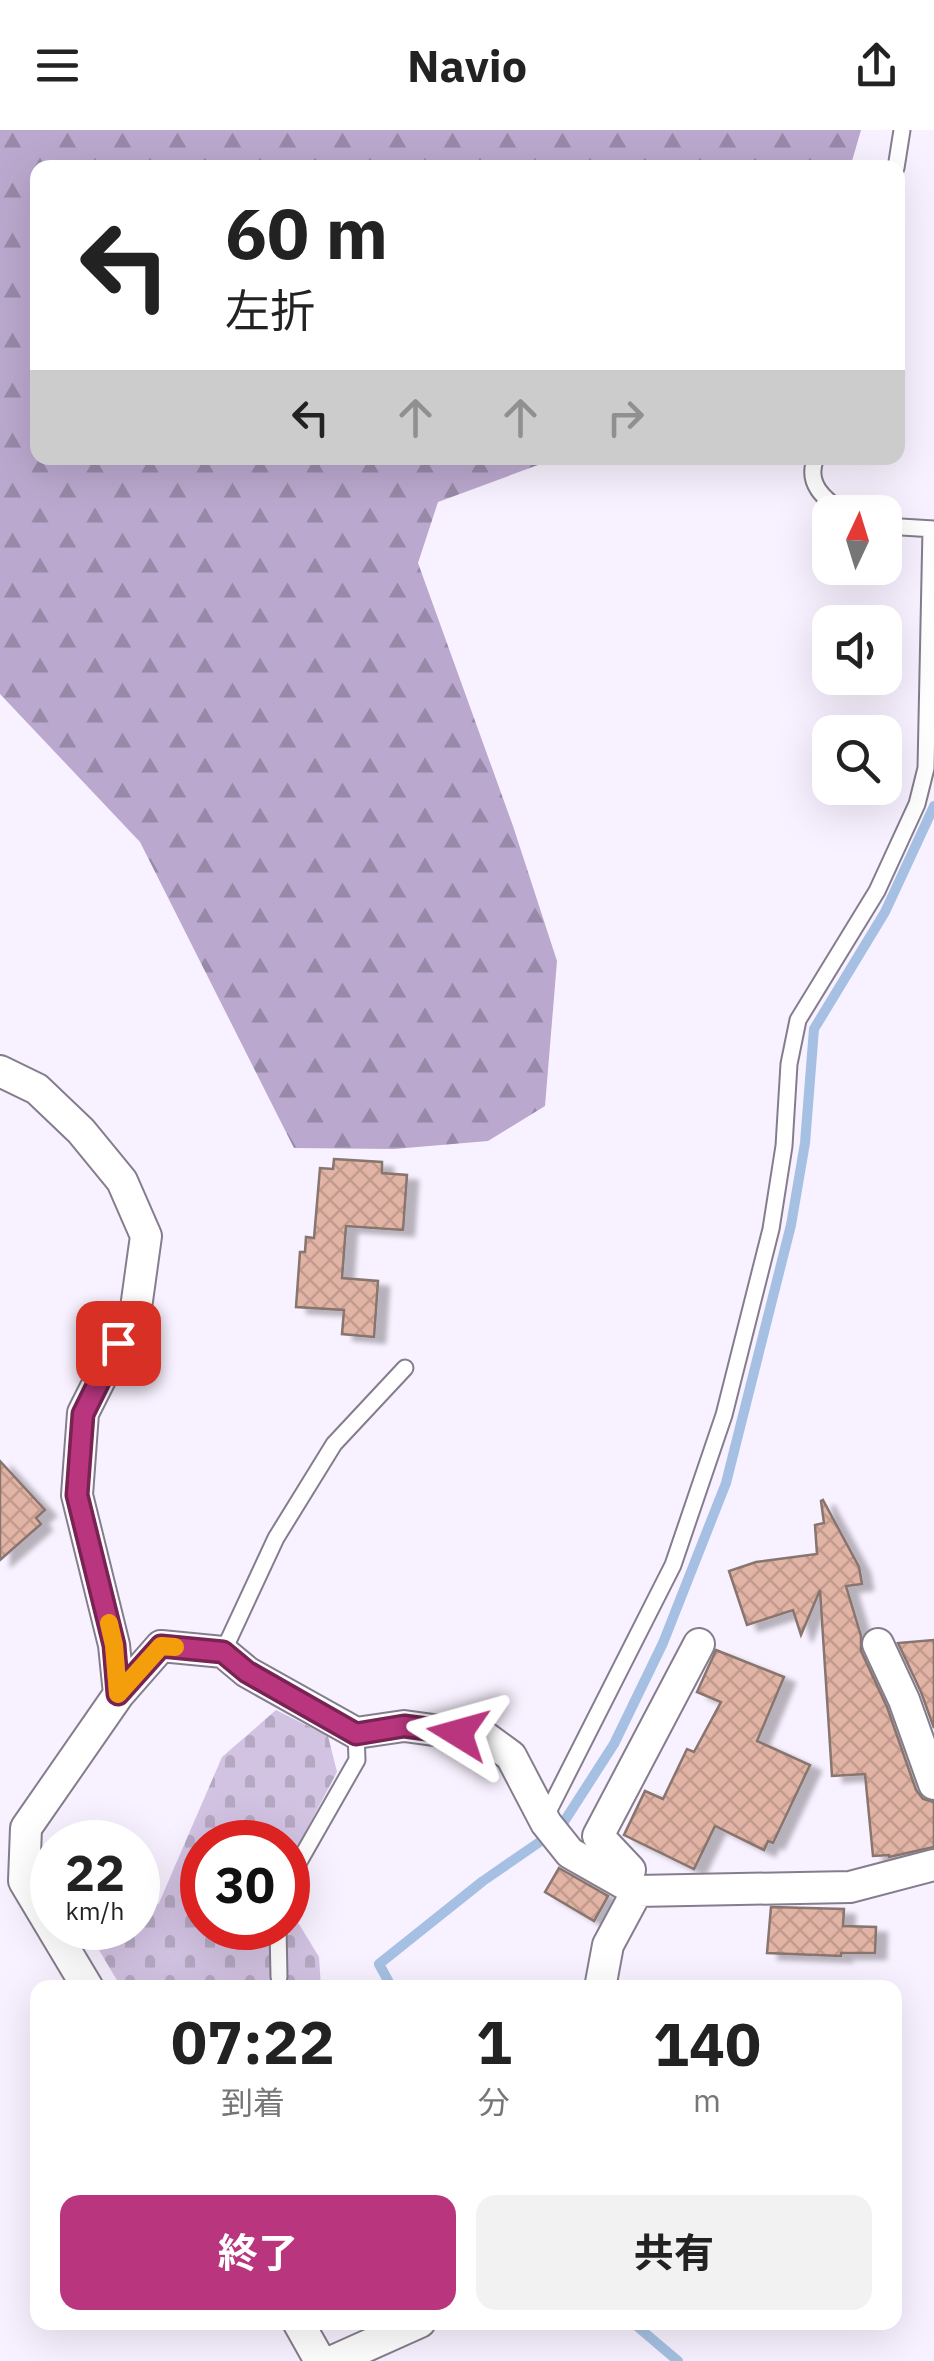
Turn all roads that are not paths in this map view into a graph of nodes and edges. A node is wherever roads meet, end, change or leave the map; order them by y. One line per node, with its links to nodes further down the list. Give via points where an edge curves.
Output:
1 (902, 130): 2 (lane)
2 (897, 160)
3 (812, 465): 4 (lane, via 813,482)
4 (824, 495)
5 (902, 527): 6 (lane)
6 (932, 529): 15 (lane, via 926,768 917,804 878,891 798,1020 771,1229 724,1415 673,1565)
7 (0, 1070): 12 (street, via 36,1089 81,1131 122,1180 146,1236 136,1308 83,1414 77,1495 114,1645)
8 (405, 1368): 11 (lane, via 334,1444 276,1538)
9 (698, 1644): 18 (street, via 598,1836 630,1870)
10 (878, 1644): 14 (street)
11 (223, 1652): 12 (street, via 161,1646); 13 (street)
12 (118, 1694): 21 (street, via 26,1828 24,1881)
13 (356, 1734): 15 (street, via 404,1726 485,1736 511,1756); 16 (lane, via 358,1760)
14 (934, 1784)
15 (545, 1819): 18 (street, via 570,1853)
16 (310, 1843)
17 (934, 1865): 18 (street, via 850,1887)
18 (630, 1887): 22 (street)
19 (278, 1950): 20 (lane)
20 (279, 1977)
21 (83, 1980)
22 (602, 1980)
23 (303, 2330): 25 (street)
24 (402, 2330): 26 (street)
25 (320, 2361)
26 (333, 2361)

